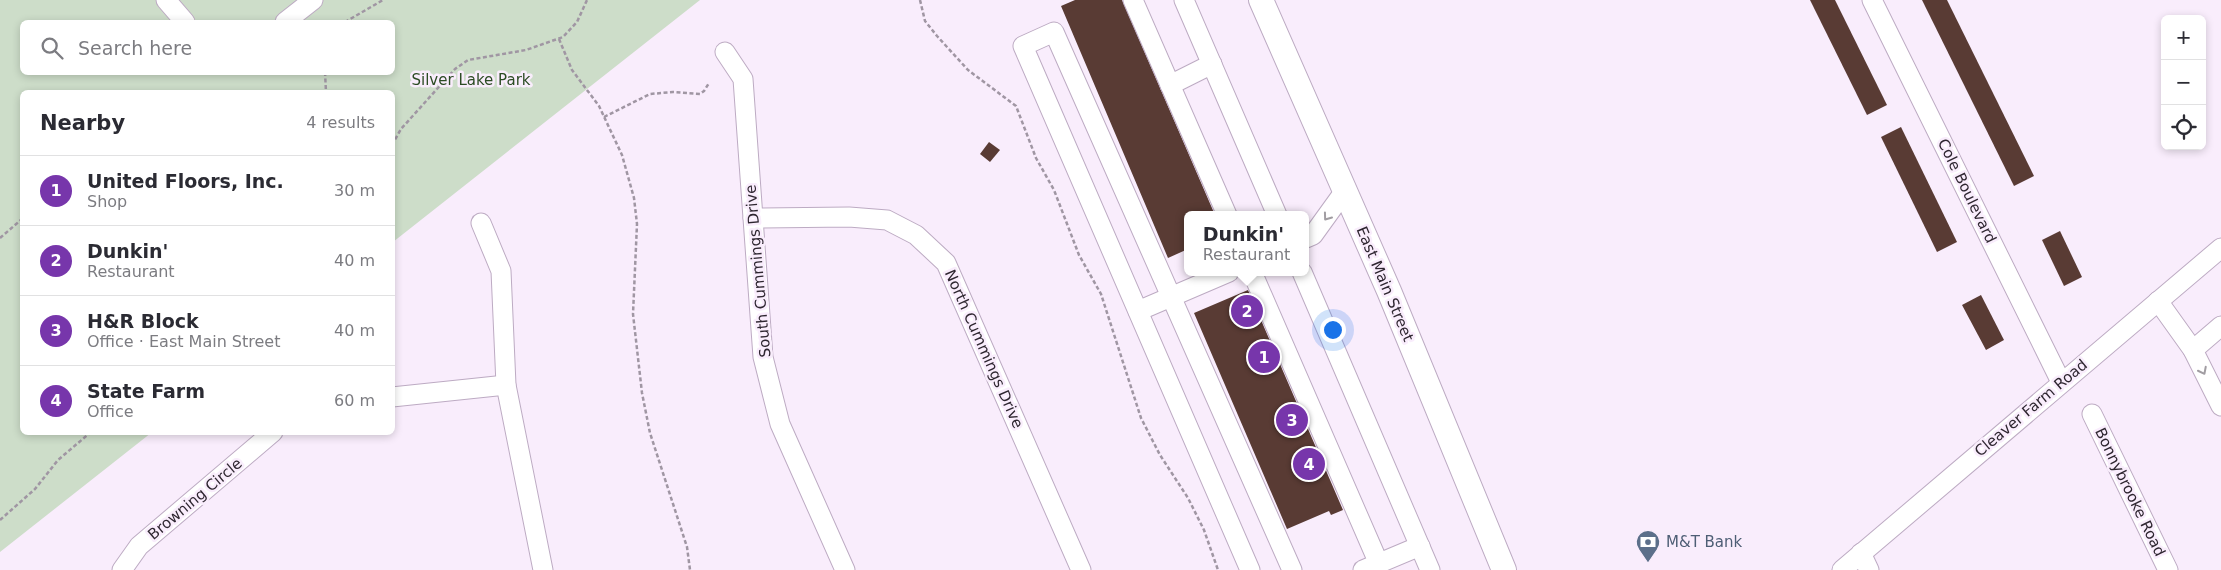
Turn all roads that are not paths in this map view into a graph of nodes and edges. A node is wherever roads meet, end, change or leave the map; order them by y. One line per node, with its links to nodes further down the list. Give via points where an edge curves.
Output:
1 (166, 0): 7 (street)
2 (313, 0): 8 (street)
3 (1133, 0): 11 (street)
4 (1184, 0): 10 (street)
5 (1261, 0): 12 (main road, East Main Street)
6 (1872, 0): 27 (street, Cole Boulevard)
7 (183, 20)
8 (287, 20)
9 (725, 52): 15 (street, South Cummings Drive, via 743,79)
10 (1212, 64): 11 (street); 14 (street)
11 (1170, 85): 13 (street)
12 (1344, 192): 17 (street, one-way to 17); 43 (main road, East Main Street, via 1389,291)
13 (1225, 211)
14 (1275, 211)
15 (754, 218): 38 (street, South Cummings Drive, via 763,357 780,424); 39 (street, North Cummings Drive, via 887,220 916,235 946,263)
16 (482, 223): 28 (street, via 501,271)
17 (1309, 237)
18 (2221, 248): 23 (street, Cleaver Farm Road)
19 (1220, 276): 22 (street)
20 (1254, 276): 35 (street)
21 (1304, 276): 33 (street)
22 (1171, 297): 24 (street); 24 (street, via 1054,32 1022,46); 41 (street)
23 (2158, 301): 26 (street); 27 (street, Cleaver Farm Road)
24 (1138, 311): 40 (street)
25 (2221, 326): 26 (street)
26 (2192, 350): 30 (street, one-way to 30)
27 (2061, 382): 34 (street, Cleaver Farm Road)
28 (506, 385): 29 (street); 37 (street)
29 (395, 397)
30 (2221, 406)
31 (2092, 414): 45 (street, Bonnybrooke Road)
32 (270, 435): 36 (street, Browning Circle, via 139,546)
33 (1420, 546): 35 (street); 42 (street)
34 (1865, 562): 44 (street, Cleaver Farm Road)
35 (1371, 567)
36 (122, 570)
37 (543, 570)
38 (845, 570)
39 (1081, 570)
40 (1250, 570)
41 (1292, 570)
42 (1430, 570)
43 (1504, 570)
44 (1842, 570)
45 (2168, 570)

